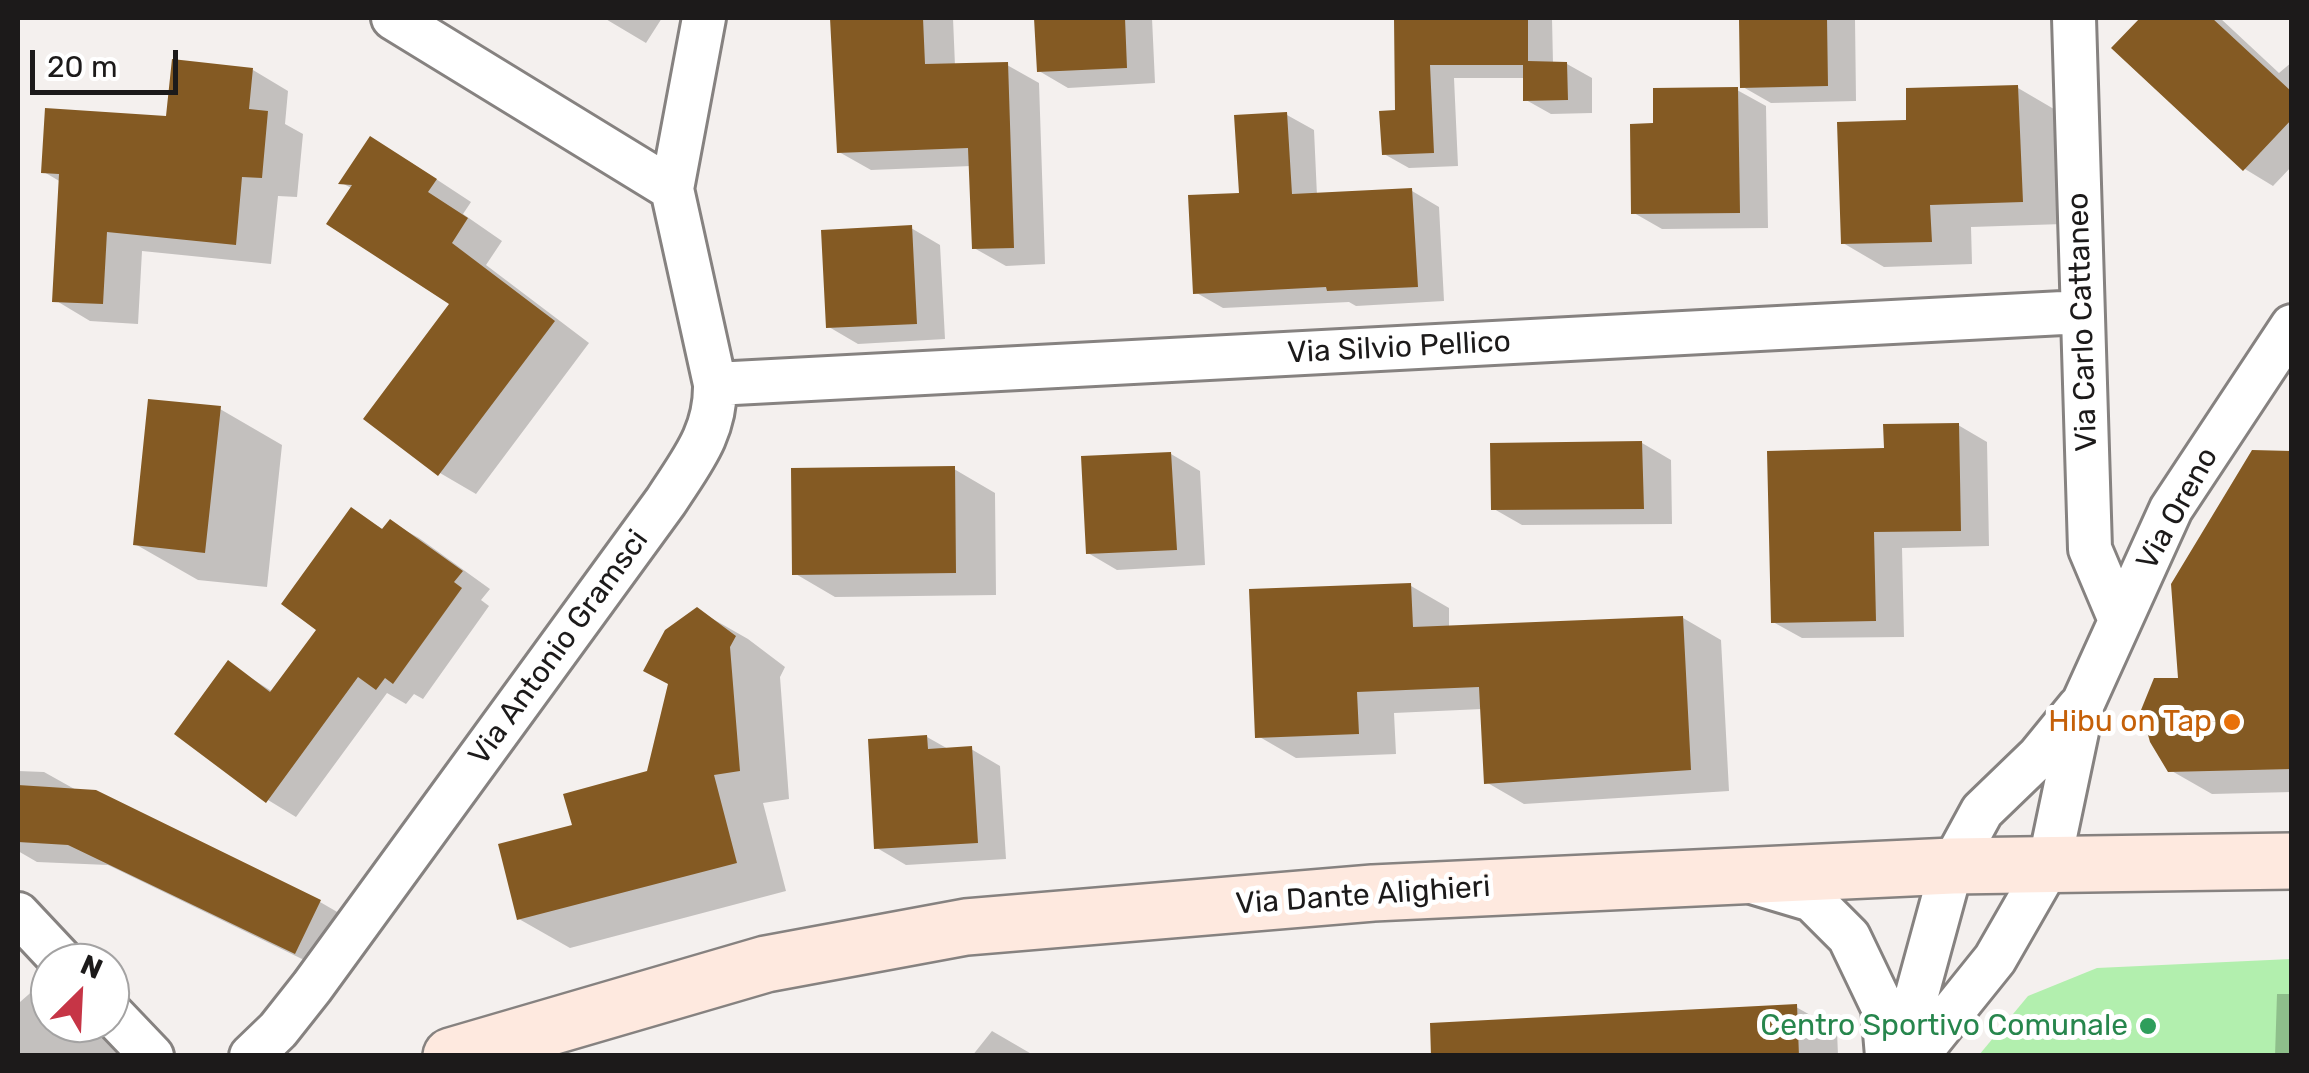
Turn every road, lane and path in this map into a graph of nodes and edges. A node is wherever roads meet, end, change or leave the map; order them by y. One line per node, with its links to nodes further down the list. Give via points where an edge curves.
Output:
1 (393, 18): 4 (street)
2 (704, 18): 4 (street)
3 (2074, 18): 5 (street, Via Carlo Cattaneo)
4 (672, 189): 7 (street, Via Antonio Gramsci)
5 (2082, 312): 7 (street, Via Silvio Pellico); 8 (street, Via Carlo Cattaneo, via 2090,549)
6 (2292, 326): 8 (street, Via Oreno, via 2171,509)
7 (715, 384): 18 (street, Via Antonio Gramsci, via 716,410 704,443 666,502 312,987)
8 (2120, 620): 9 (street, Via Oreno)
9 (2083, 703): 11 (street, Via Oreno); 12 (street, Via Oreno, via 1982,810)
10 (2292, 861): 11 (main road, Via Dante Alighieri)
11 (2049, 864): 12 (main road, Via Dante Alighieri); 22 (street, Via Oreno, via 1995,959)
12 (1952, 866): 13 (main road, Via Dante Alighieri); 21 (street, Via Oreno)
13 (1730, 876): 19 (main road, Via Dante Alighieri, via 1373,893 966,927 766,964); 20 (street, via 1812,900 1850,937 1883,1008)
14 (18, 914): 15 (street)
15 (45, 943)
16 (130, 1033): 17 (street)
17 (152, 1056)
18 (252, 1056)
19 (450, 1056)
20 (1887, 1056)
21 (1900, 1056)
22 (1917, 1056)

